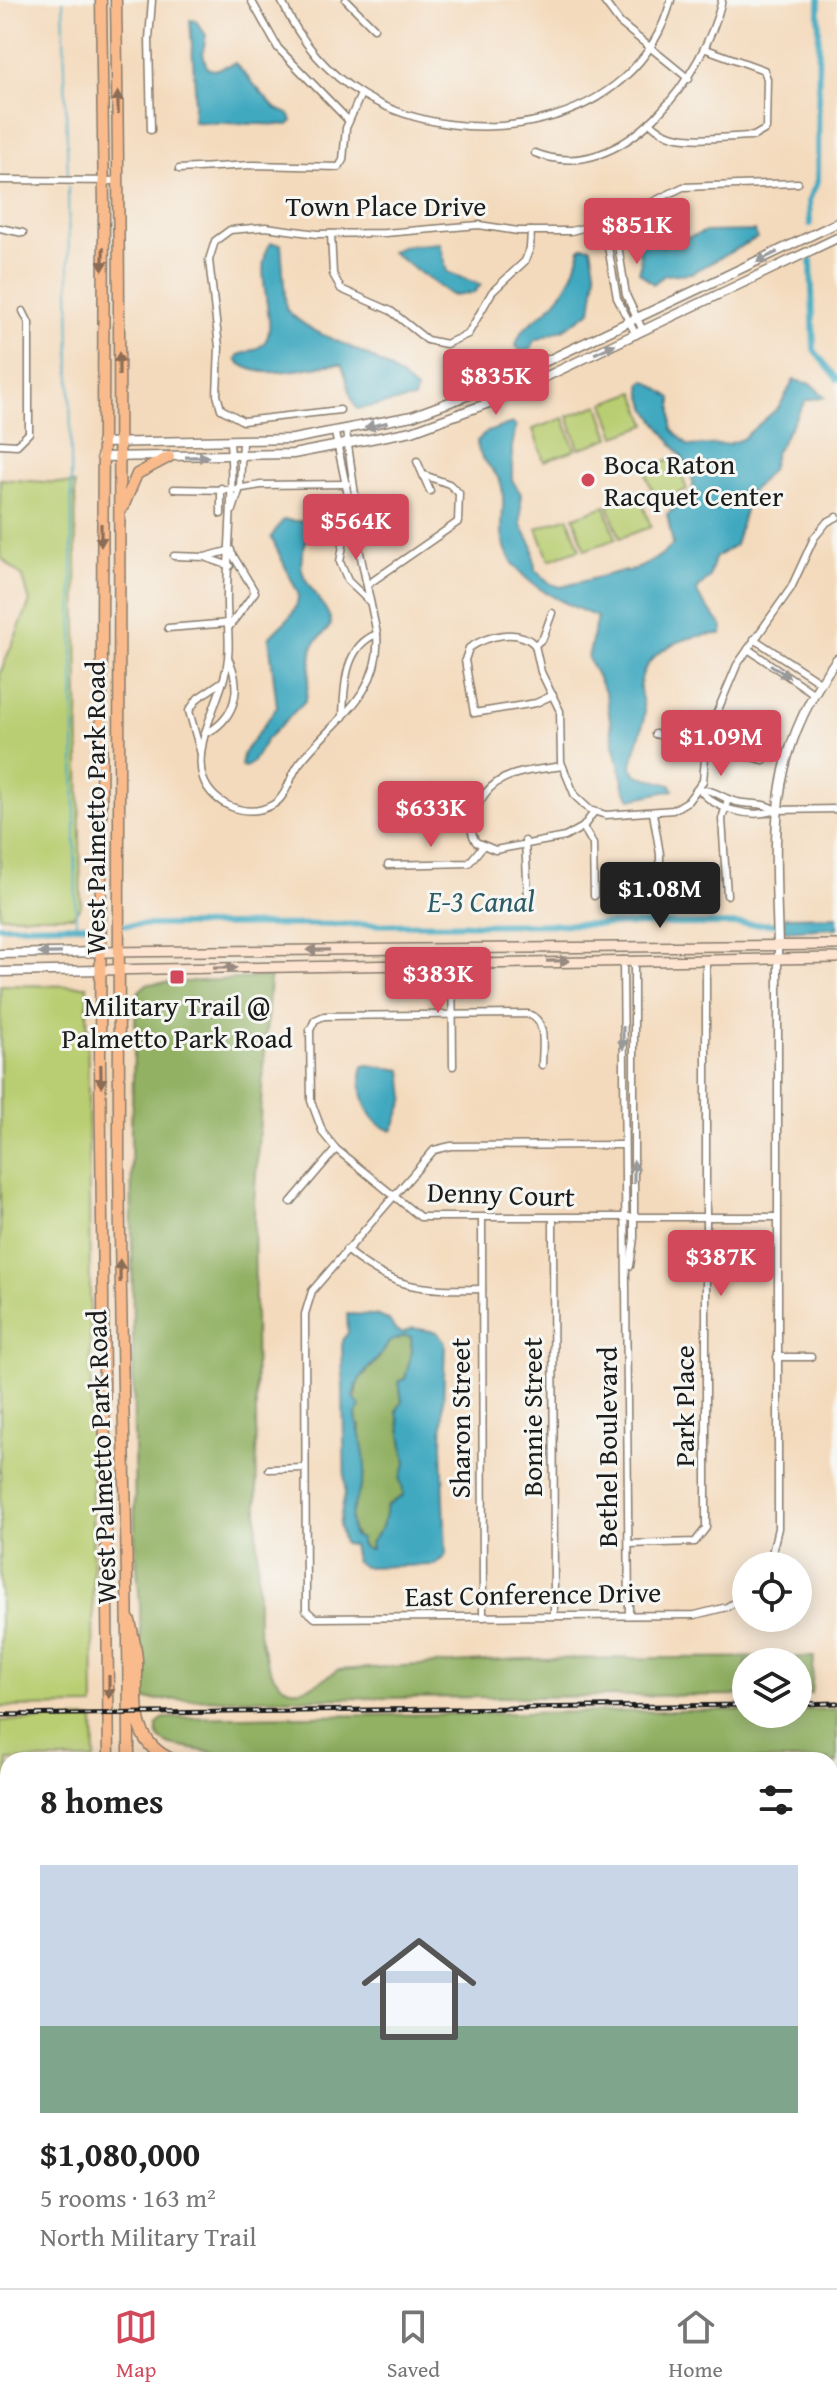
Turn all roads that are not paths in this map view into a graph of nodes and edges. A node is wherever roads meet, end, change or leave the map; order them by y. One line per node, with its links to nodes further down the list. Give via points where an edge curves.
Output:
1 (101, 0): 21 (main road, West Palmetto Park Road)
2 (116, 0): 22 (main road, West Palmetto Park Road, one-way to 2)
3 (152, 0): 17 (street)
4 (251, 0): 15 (street, via 275,44)
5 (281, 0): 14 (street, via 315,55)
6 (346, 0): 10 (street)
7 (603, 0): 11 (street)
8 (671, 0): 11 (street)
9 (722, 0): 12 (street)
10 (374, 28)
11 (650, 49): 13 (street); 14 (street, via 612,89 574,111 530,122 477,124 413,116)
12 (706, 49): 13 (street); 16 (street, via 764,70 766,129 754,136 673,137)
13 (689, 79): 16 (street)
14 (361, 94): 15 (street)
15 (349, 121): 19 (street, via 339,167)
16 (650, 122): 18 (street, via 586,156 552,160)
17 (151, 130)
18 (535, 153)
19 (179, 169)
20 (0, 180): 21 (street)
21 (104, 181): 22 (street); 41 (main road, West Palmetto Park Road, one-way to 41)
22 (119, 181): 38 (main road, West Palmetto Park Road, one-way to 22)
23 (798, 183): 24 (street, Town Place Drive, via 683,187)
24 (615, 223): 26 (street, Town Place Drive); 33 (street)
25 (837, 223): 33 (street, one-way to 33)
26 (604, 224): 28 (street, Town Place Drive, via 573,231); 33 (street, via 617,298)
27 (0, 228): 29 (street)
28 (531, 231): 30 (street, Town Place Drive, via 479,225); 30 (street, via 525,261 492,292 468,334 446,344 427,340 391,311 341,289 332,269)
29 (23, 233)
30 (331, 234): 35 (street, Town Place Drive, via 266,227 230,230 214,244 209,276 219,347 217,395 224,412 243,421)
31 (837, 238): 34 (street)
32 (23, 311): 42 (street, via 29,323 29,433 17,445)
33 (633, 321): 34 (street); 36 (street, one-way to 36, via 455,402)
34 (639, 333): 43 (street, one-way to 34, via 469,411)
35 (340, 410)
36 (346, 431): 37 (street); 43 (street)
37 (335, 433): 40 (street); 43 (street)
38 (119, 442): 39 (street); 41 (street); 47 (main road, West Palmetto Park Road)
39 (230, 442): 40 (street); 44 (street)
40 (242, 442): 45 (street)
41 (101, 443): 46 (main road, West Palmetto Park Road)
42 (0, 444)
43 (342, 447): 45 (street); 51 (street); 52 (street)
44 (231, 456): 45 (street); 48 (street, one-way to 44); 56 (street)
45 (242, 456): 54 (street)
46 (101, 457): 47 (street); 82 (main road, West Palmetto Park Road, one-way to 82)
47 (119, 457): 48 (street); 62 (main road, West Palmetto Park Road)
48 (169, 457): 62 (main road, via 134,477)
49 (417, 461): 50 (street)
50 (424, 475): 57 (street); 67 (street, via 459,493 458,522)
51 (354, 481): 52 (street); 61 (street)
52 (344, 485): 54 (street); 61 (street)
53 (221, 488): 55 (street); 56 (street); 59 (street)
54 (240, 488): 56 (street); 58 (street)
55 (174, 489)
56 (230, 490): 58 (street)
57 (430, 491)
58 (233, 510): 63 (street)
59 (221, 514)
60 (837, 517): 73 (street, via 814,538 799,575)
61 (355, 518): 67 (street); 68 (street, via 340,562 348,581)
62 (119, 524): 83 (main road, West Palmetto Park Road)
63 (231, 551): 65 (street); 66 (street); 70 (street, via 255,592)
64 (174, 556): 65 (street)
65 (205, 557): 66 (street)
66 (230, 566): 70 (street)
67 (367, 585): 68 (street)
68 (370, 602): 72 (street)
69 (552, 613): 74 (street)
70 (229, 625): 71 (street); 77 (street)
71 (168, 628)
72 (377, 634): 84 (street, via 369,685); 84 (street, via 368,637 350,661)
73 (754, 639): 75 (street); 79 (street)
74 (535, 645): 81 (street); 81 (street, via 504,635 469,648 465,660 474,713 536,703)
75 (748, 649): 80 (street, one-way to 80); 87 (street, via 719,703)
76 (837, 659): 79 (street)
77 (229, 660): 78 (street); 85 (street, via 235,702 226,718)
78 (223, 681): 85 (street); 88 (street, via 189,711)
79 (820, 682): 80 (street)
80 (813, 693): 95 (street, via 789,742)
81 (553, 695): 90 (street, via 561,720)
82 (101, 703): 83 (main road); 110 (main road, West Palmetto Park Road)
83 (118, 703): 111 (main road, West Palmetto Park Road)
84 (343, 719): 88 (street, via 303,759 279,801 266,808 239,809 216,798 205,783)
85 (207, 733): 88 (street)
86 (655, 734): 87 (street)
87 (706, 745): 89 (street); 91 (street, via 708,765)
88 (201, 754)
89 (764, 760)
90 (562, 766): 96 (street, via 575,796); 100 (street, via 512,774 490,786 471,826)
91 (699, 789): 92 (street); 93 (street); 97 (street, via 681,806)
92 (728, 799): 93 (street); 95 (street, via 768,804)
93 (725, 808): 95 (street); 102 (street)
94 (837, 809): 95 (street)
95 (776, 810): 106 (street)
96 (594, 812): 97 (street); 98 (street)
97 (653, 813): 104 (street)
98 (583, 827): 99 (street, via 565,837); 103 (street, via 593,844)
99 (525, 841): 100 (street, via 495,850); 105 (street)
100 (482, 847): 101 (street, via 469,863)
101 (388, 865)
102 (727, 895)
103 (594, 896)
104 (660, 896)
105 (528, 897)
106 (778, 941): 107 (main road); 108 (main road); 113 (street)
107 (837, 945)
108 (639, 947): 109 (main road); 116 (main road)
109 (452, 948): 111 (main road, one-way to 111); 118 (street)
110 (101, 952): 111 (main road); 112 (street, one-way to 112); 119 (main road, West Palmetto Park Road)
111 (119, 952): 120 (main road, West Palmetto Park Road)
112 (0, 954)
113 (778, 958): 114 (main road); 115 (main road); 130 (street)
114 (837, 958)
115 (706, 959): 117 (main road); 129 (street, Park Place)
116 (623, 960): 117 (main road); 118 (main road, one-way to 116); 125 (street, Bethel Boulevard, one-way to 125)
117 (634, 960): 133 (street, Bethel Boulevard, one-way to 117)
118 (452, 963): 120 (main road, one-way to 118); 122 (street)
119 (101, 970): 120 (main road); 121 (street); 138 (main road, West Palmetto Park Road, one-way to 138)
120 (119, 970): 139 (main road, West Palmetto Park Road, one-way to 120)
121 (0, 972)
122 (453, 1015): 123 (street, via 528,1014 538,1019); 124 (street); 126 (street, Denny Court, via 315,1020 310,1030 311,1101 319,1127)
123 (542, 1065)
124 (453, 1066)
125 (623, 1145): 127 (street, via 446,1147 429,1153); 132 (street, Bethel Boulevard)
126 (336, 1149): 127 (street, Denny Court); 128 (street)
127 (392, 1196): 134 (street, Denny Court, via 427,1219); 135 (street)
128 (291, 1202)
129 (705, 1217): 130 (street, Denny Court); 133 (street, Denny Court); 144 (street, Park Place, via 705,1534 695,1542)
130 (777, 1217): 140 (street)
131 (553, 1218): 132 (street, Denny Court); 134 (street, Denny Court); 148 (street, Bonnie Street)
132 (623, 1218): 133 (street, Denny Court); 136 (street, Bethel Boulevard)
133 (634, 1218): 136 (street, Bethel Boulevard)
134 (482, 1219): 137 (street, Sharon Street)
135 (346, 1250): 137 (street, via 381,1277 404,1286); 142 (street, via 312,1291 306,1308)
136 (628, 1278): 144 (street, Bethel Boulevard)
137 (482, 1289): 149 (street, Sharon Street)
138 (105, 1349): 139 (main road); 151 (main road, West Palmetto Park Road, one-way to 151)
139 (121, 1349): 150 (main road, West Palmetto Park Road)
140 (777, 1357): 141 (street); 145 (street, via 778,1528)
141 (811, 1357)
142 (305, 1468): 143 (street); 149 (street, East Conference Drive, via 304,1603 309,1615)
143 (269, 1469)
144 (629, 1544): 147 (street, Bethel Boulevard)
145 (772, 1552)
146 (732, 1604): 147 (street, East Conference Drive, via 706,1614)
147 (629, 1615): 148 (street, East Conference Drive)
148 (554, 1616): 149 (street, East Conference Drive)
149 (483, 1617)
150 (129, 1621): 152 (main road, West Palmetto Park Road); 153 (highway, via 136,1655 137,1725)
151 (109, 1752)
152 (129, 1752)
153 (159, 1752)

